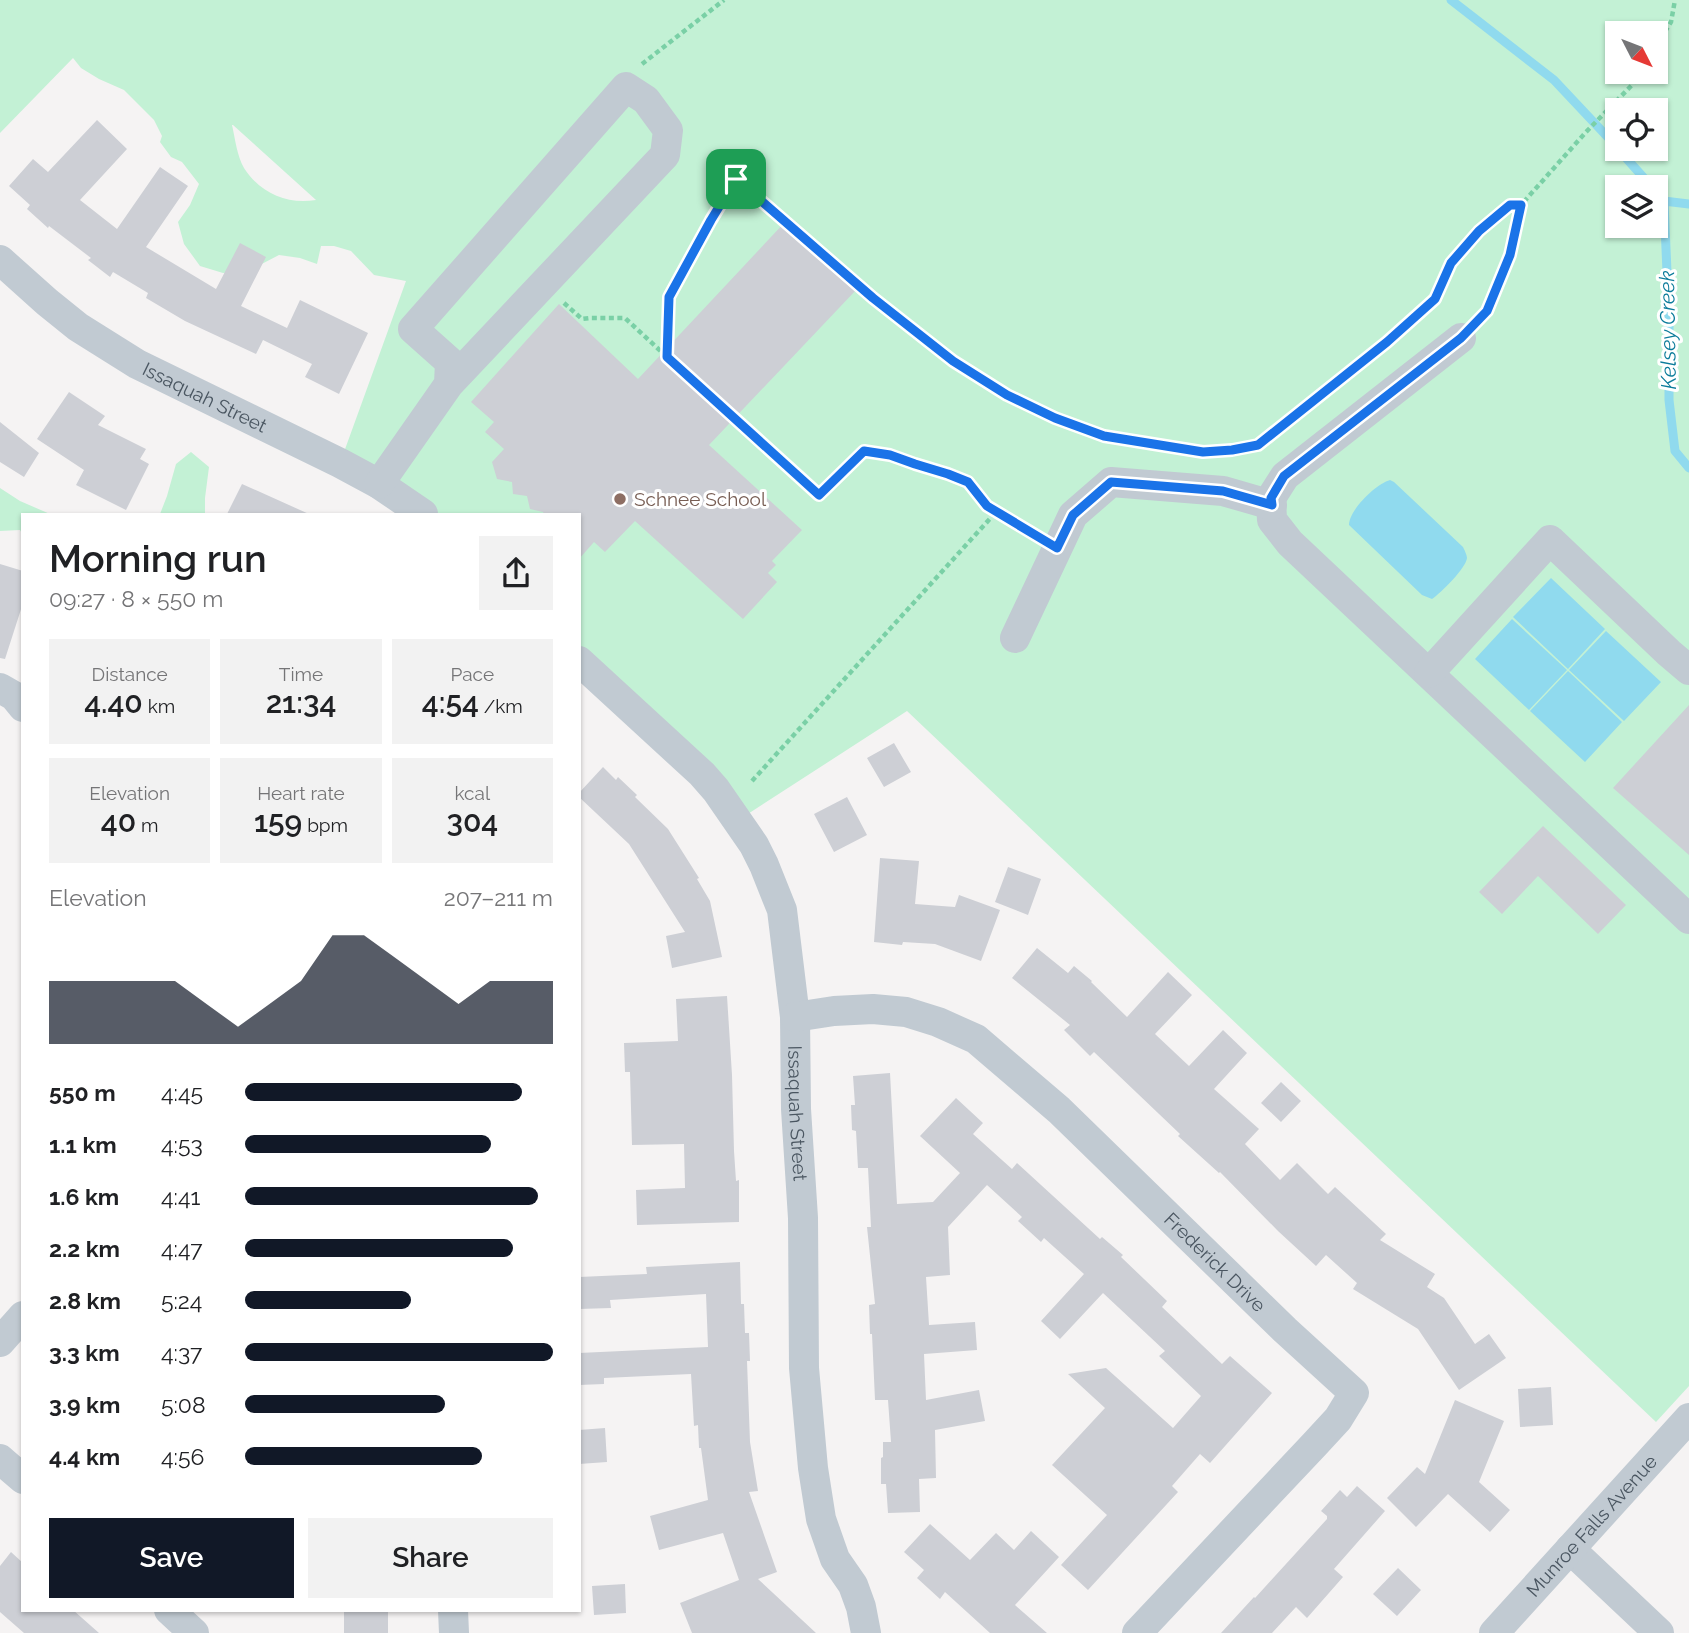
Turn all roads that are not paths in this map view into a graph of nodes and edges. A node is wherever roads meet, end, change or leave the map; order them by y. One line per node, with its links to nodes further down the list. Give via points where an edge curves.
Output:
1 (0, 260): 4 (street, Issaquah Street, via 78,327 136,364)
2 (1461, 338): 5 (street, via 1284,476 1271,498)
3 (449, 384): 3 (street, via 665,155 668,130 646,100 626,87 413,329 450,362); 4 (street)
4 (379, 484): 6 (street, Issaquah Street)
5 (1272, 505): 7 (street, via 1223,491 1111,482 1073,515); 10 (street, via 1272,520 1290,543)
6 (422, 513)
7 (1015, 638)
8 (581, 663): 14 (street, Issaquah Street, via 702,774 754,845 782,910)
9 (1689, 670): 10 (street, via 1550,540)
10 (1429, 673): 13 (street)
11 (0, 688): 12 (street)
12 (21, 705)
13 (1689, 919)
14 (795, 1017): 25 (street, Issaquah Street, via 804,1368 813,1468 821,1519 835,1559 853,1585); 26 (street, Frederick Drive, via 873,1009 906,1012 976,1040 1059,1110 1354,1393 1338,1419)
15 (21, 1318): 16 (street)
16 (0, 1342)
17 (1689, 1418): 20 (street, Munroe Falls Avenue)
18 (0, 1458): 19 (street)
19 (21, 1477)
20 (1570, 1549): 27 (street, Munroe Falls Avenue); 28 (street)
21 (171, 1612): 23 (street)
22 (453, 1612): 24 (street)
23 (194, 1633)
24 (454, 1633)
25 (866, 1633)
26 (1138, 1633)
27 (1494, 1633)
28 (1659, 1633)

